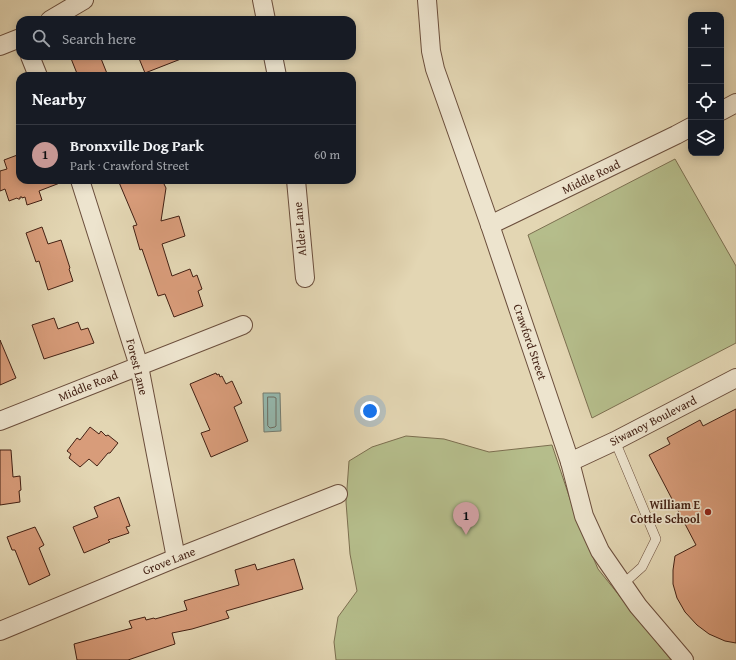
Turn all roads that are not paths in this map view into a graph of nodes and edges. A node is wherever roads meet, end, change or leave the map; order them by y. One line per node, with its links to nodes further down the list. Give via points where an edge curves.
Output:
1 (84, 0): 4 (street)
2 (262, 0): 5 (street)
3 (427, 0): 17 (street, Crawford Street, via 435,69)
4 (57, 16)
5 (265, 16)
6 (16, 40): 7 (street)
7 (0, 46)
8 (32, 60): 10 (street)
9 (274, 60): 11 (street)
10 (36, 72)
11 (276, 72)
12 (736, 103): 13 (street)
13 (724, 109)
14 (688, 129): 17 (street, Middle Road)
15 (81, 184): 20 (street, Forest Lane)
16 (296, 184): 18 (street, Alder Lane)
17 (490, 225): 24 (street, Crawford Street)
18 (305, 278)
19 (243, 325): 20 (street, Middle Road)
20 (139, 366): 22 (street, Middle Road); 26 (street, Forest Lane)
21 (736, 378): 23 (street, Siwanoy Boulevard)
22 (0, 421)
23 (615, 441): 24 (street, Siwanoy Boulevard); 27 (lane, via 656,539 642,567)
24 (570, 462): 27 (street, Crawford Street, via 584,516 600,552)
25 (338, 494): 26 (street, Grove Lane)
26 (176, 558): 28 (street, Grove Lane)
27 (623, 584): 29 (street, Crawford Street, via 638,606)
28 (0, 631)
29 (684, 660)

